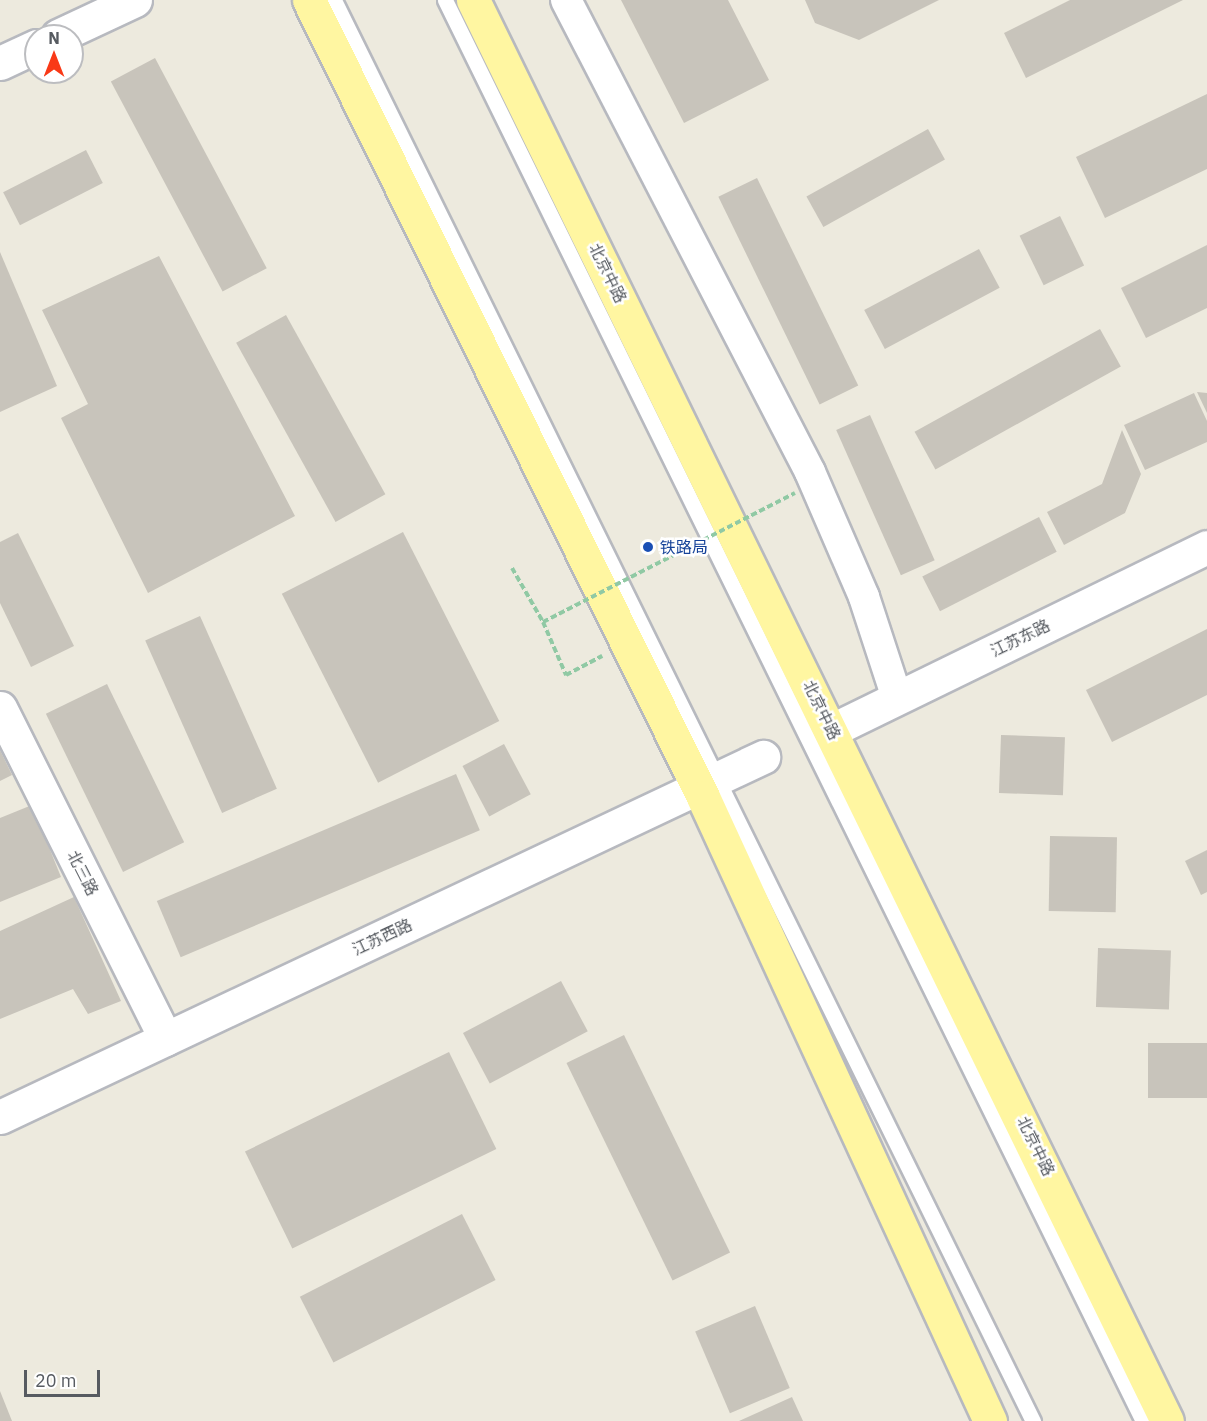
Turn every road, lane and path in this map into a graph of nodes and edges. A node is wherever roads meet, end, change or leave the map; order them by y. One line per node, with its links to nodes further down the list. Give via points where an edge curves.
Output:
1 (135, 0): 7 (street)
2 (309, 0): 14 (main road)
3 (334, 0): 19 (lane)
4 (446, 0): 24 (lane)
5 (473, 0): 17 (main road, 北京中路)
6 (566, 0): 15 (street, via 810,472 864,597)
7 (84, 24)
8 (24, 52): 9 (street)
9 (0, 63)
10 (795, 493): 13 (path, bridge)
11 (1207, 547): 15 (street, 江苏东路)
12 (512, 568): 13 (path)
13 (543, 622): 14 (path, via 566,675)
14 (627, 643): 19 (main road)
15 (897, 698): 17 (street, 江苏东路)
16 (0, 708): 20 (street, 北三路)
17 (832, 730): 25 (main road, 北京中路)
18 (764, 758): 19 (street, 江苏西路)
19 (708, 784): 20 (street, 江苏西路); 22 (main road); 23 (lane)
20 (166, 1039): 21 (street, 江苏西路)
21 (0, 1117)
22 (990, 1421)
23 (1033, 1421)
24 (1143, 1421)
25 (1167, 1421)

